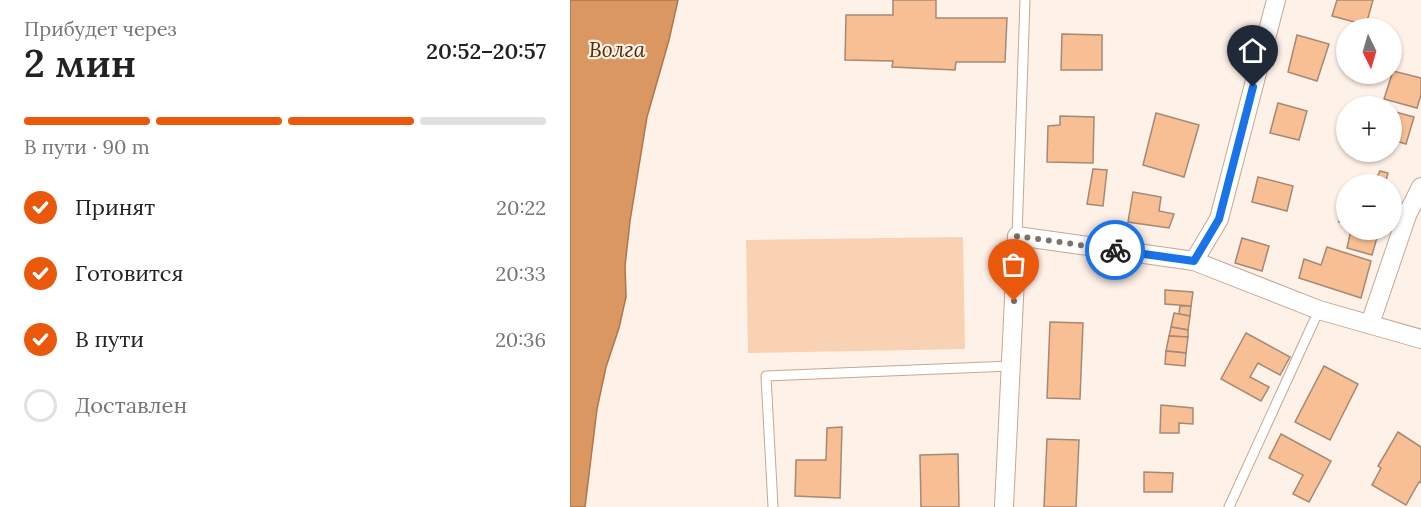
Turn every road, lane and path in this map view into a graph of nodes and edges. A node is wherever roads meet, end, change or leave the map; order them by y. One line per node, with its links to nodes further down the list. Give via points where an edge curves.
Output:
1 (1025, 0): 4 (lane)
2 (1276, 0): 5 (street, via 1219,219)
3 (1421, 187): 7 (street, via 1407,215)
4 (1017, 236): 5 (street); 9 (street)
5 (1194, 261): 6 (street)
6 (1320, 309): 7 (street); 12 (lane)
7 (1370, 324): 8 (street)
8 (1421, 339)
9 (1011, 366): 10 (lane, via 766,376); 11 (street)
10 (773, 507)
11 (1004, 507)
12 (1229, 507)

